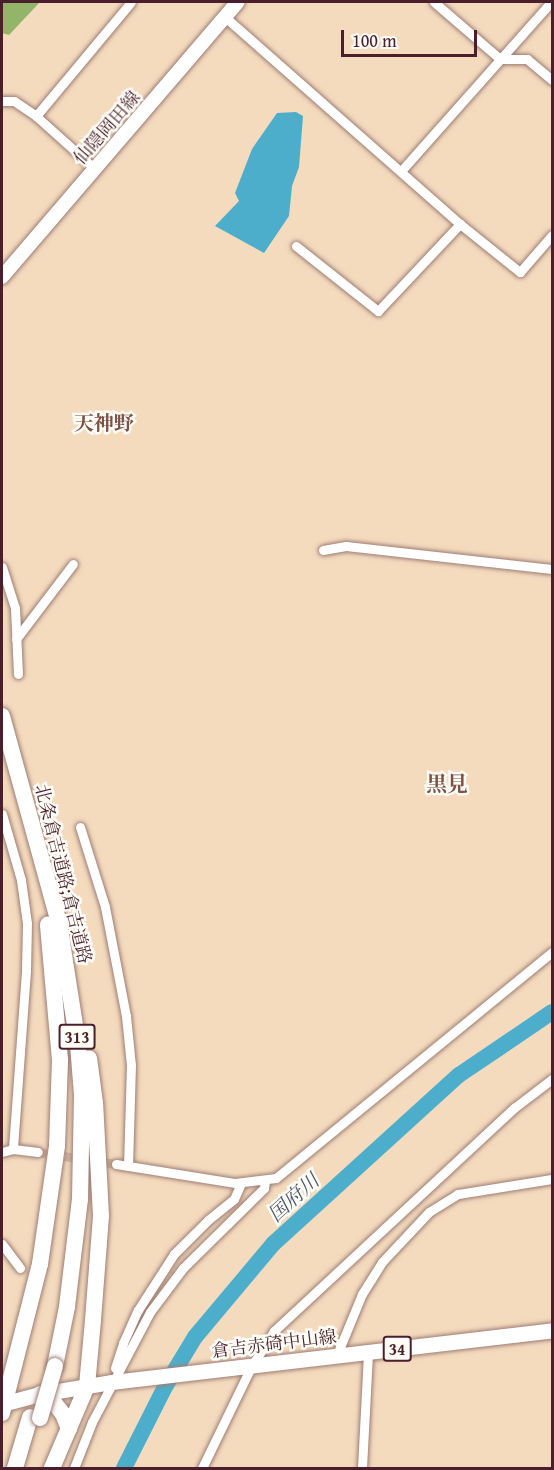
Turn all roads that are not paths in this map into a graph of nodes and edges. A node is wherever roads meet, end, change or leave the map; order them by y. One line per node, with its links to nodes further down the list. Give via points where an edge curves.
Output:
1 (131, 2): 9 (street)
2 (238, 2): 5 (main road, 仙隠岡田線)
3 (435, 2): 6 (street)
4 (550, 2): 6 (street)
5 (225, 17): 10 (main road, 仙隠岡田線); 11 (street)
6 (500, 59): 7 (street, via 527,59); 11 (street)
7 (552, 80)
8 (2, 102): 9 (street, via 14,101)
9 (36, 116): 10 (street)
10 (95, 169): 15 (main road, 仙隠岡田線)
11 (401, 171): 12 (street)
12 (460, 224): 13 (street, via 520,272); 14 (street, via 378,311)
13 (552, 235)
14 (296, 246)
15 (2, 277)
16 (323, 550): 19 (street, via 346,546)
17 (73, 564): 20 (street)
18 (2, 567): 20 (street, via 15,608)
19 (552, 569)
20 (16, 639): 21 (street)
21 (18, 674)
22 (2, 716): 26 (highway, 北条倉吉道路;倉吉道路 / 313)
23 (2, 743): 26 (highway, 北条倉吉道路;倉吉道路 / 313)
24 (2, 814): 29 (street, via 21,880 27,923)
25 (80, 827): 33 (street, via 105,906 126,1016 131,1065)
26 (54, 924): 44 (highway, via 79,984 95,1103 101,1216); 46 (highway, via 60,1060 57,1146 40,1264); 47 (highway, 北条倉吉道路;倉吉道路 / 313, bridge, via 78,1044 82,1145 67,1307)
27 (552, 952): 35 (street, via 318,1147 276,1178)
28 (552, 1079): 42 (street, via 514,1108 274,1331)
29 (13, 1149): 30 (street); 31 (street)
30 (2, 1152)
31 (38, 1152)
32 (116, 1164): 33 (street)
33 (128, 1166): 36 (street)
34 (552, 1179): 41 (street, via 458,1194 429,1212 382,1262 362,1294)
35 (265, 1181): 36 (street); 43 (street, via 264,1188 183,1268 150,1312)
36 (242, 1183): 43 (street, via 234,1199 174,1254 126,1335)
37 (2, 1244): 38 (street)
38 (20, 1268)
39 (552, 1330): 40 (main road, 倉吉赤碕中山線 / 34)
40 (368, 1353): 41 (main road, 倉吉赤碕中山線 / 34); 54 (street)
41 (336, 1357): 42 (main road, 倉吉赤碕中山線 / 34)
42 (246, 1368): 43 (main road, 倉吉赤碕中山線 / 34); 53 (street)
43 (117, 1381): 44 (main road, 倉吉赤碕中山線 / 34); 52 (street, via 92,1422)
44 (87, 1386): 45 (main road, 倉吉赤碕中山線 / 34); 48 (highway)
45 (40, 1394): 46 (main road, 倉吉赤碕中山線 / 34); 48 (highway, via 52,1400)
46 (2, 1407)
47 (35, 1418): 49 (highway, 北条倉吉道路;倉吉道路 / 313); 50 (highway, 北条倉吉道路;倉吉道路 / 313)
48 (69, 1429): 51 (highway)
49 (15, 1468)
50 (25, 1468)
51 (52, 1468)
52 (74, 1468)
53 (202, 1468)
54 (362, 1468)

